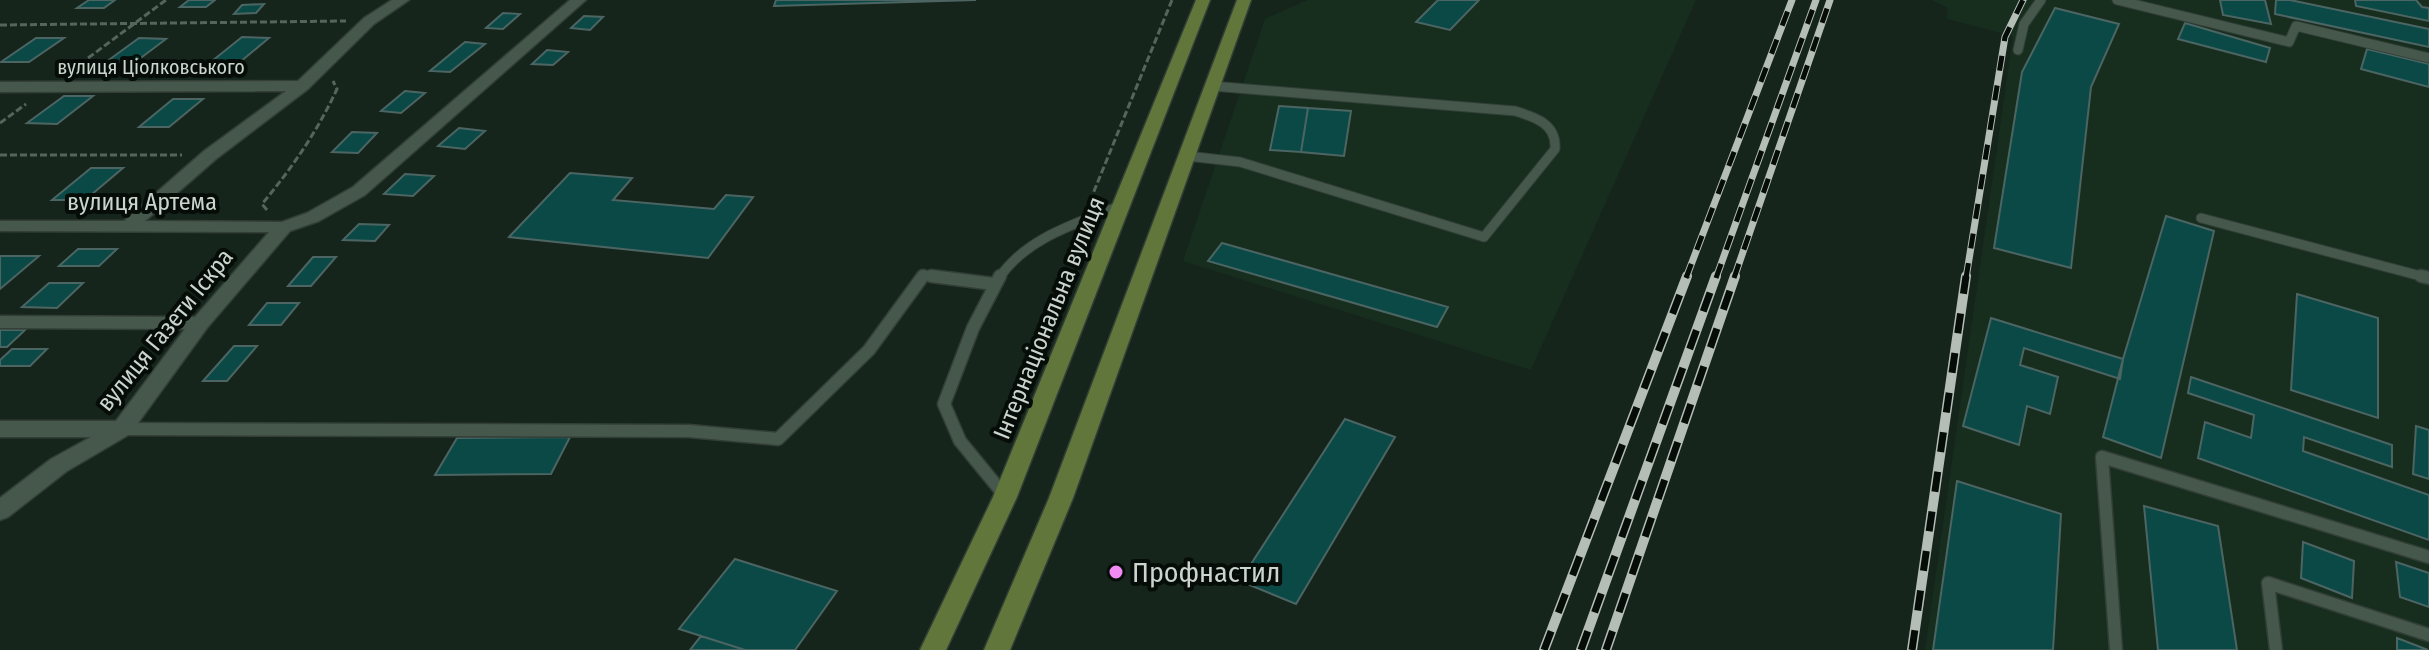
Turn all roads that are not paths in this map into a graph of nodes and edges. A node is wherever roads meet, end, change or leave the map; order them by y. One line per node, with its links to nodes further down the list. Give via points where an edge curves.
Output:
1 (402, 0): 11 (street, via 369,21)
2 (579, 0): 19 (street, via 359,191)
3 (1203, 0): 15 (main road, Інтернаціональна вулиця)
4 (1244, 0): 12 (main road)
5 (2041, 0): 8 (lane)
6 (2117, 0): 10 (lane, via 2289,42 2296,26)
7 (2012, 19): 8 (lane)
8 (2024, 24): 9 (lane)
9 (2018, 50)
10 (2429, 58)
11 (302, 86): 13 (street, вулиця Ціолковського); 18 (street, via 210,155)
12 (1212, 86): 14 (main road); 14 (lane, via 1515,111 1549,127 1557,142 1484,237 1240,162)
13 (0, 87)
14 (1187, 156): 31 (main road, via 1061,498)
15 (1122, 205): 21 (lane, via 1026,249); 26 (main road, Інтернаціональна вулиця)
16 (2201, 218): 20 (lane)
17 (0, 226): 18 (street, вулиця Артема)
18 (129, 226): 19 (street, вулиця Артема)
19 (284, 227): 23 (street, вулиця Газети Іскра)
20 (2429, 278)
21 (994, 284): 25 (lane, via 924,275 869,350 778,439 689,431); 26 (lane, via 944,404 958,438)
22 (0, 322): 23 (street)
23 (200, 323): 25 (street, вулиця Газети Іскра)
24 (0, 429): 25 (street)
25 (122, 429): 27 (street, вулиця Газети Іскра, via 59,465)
26 (1005, 497): 30 (main road, Інтернаціональна вулиця)
27 (0, 511)
28 (2429, 557): 32 (lane, via 2102,457)
29 (2429, 635): 33 (lane, via 2268,583)
30 (933, 650)
31 (997, 650)
32 (2116, 650)
33 (2276, 650)

